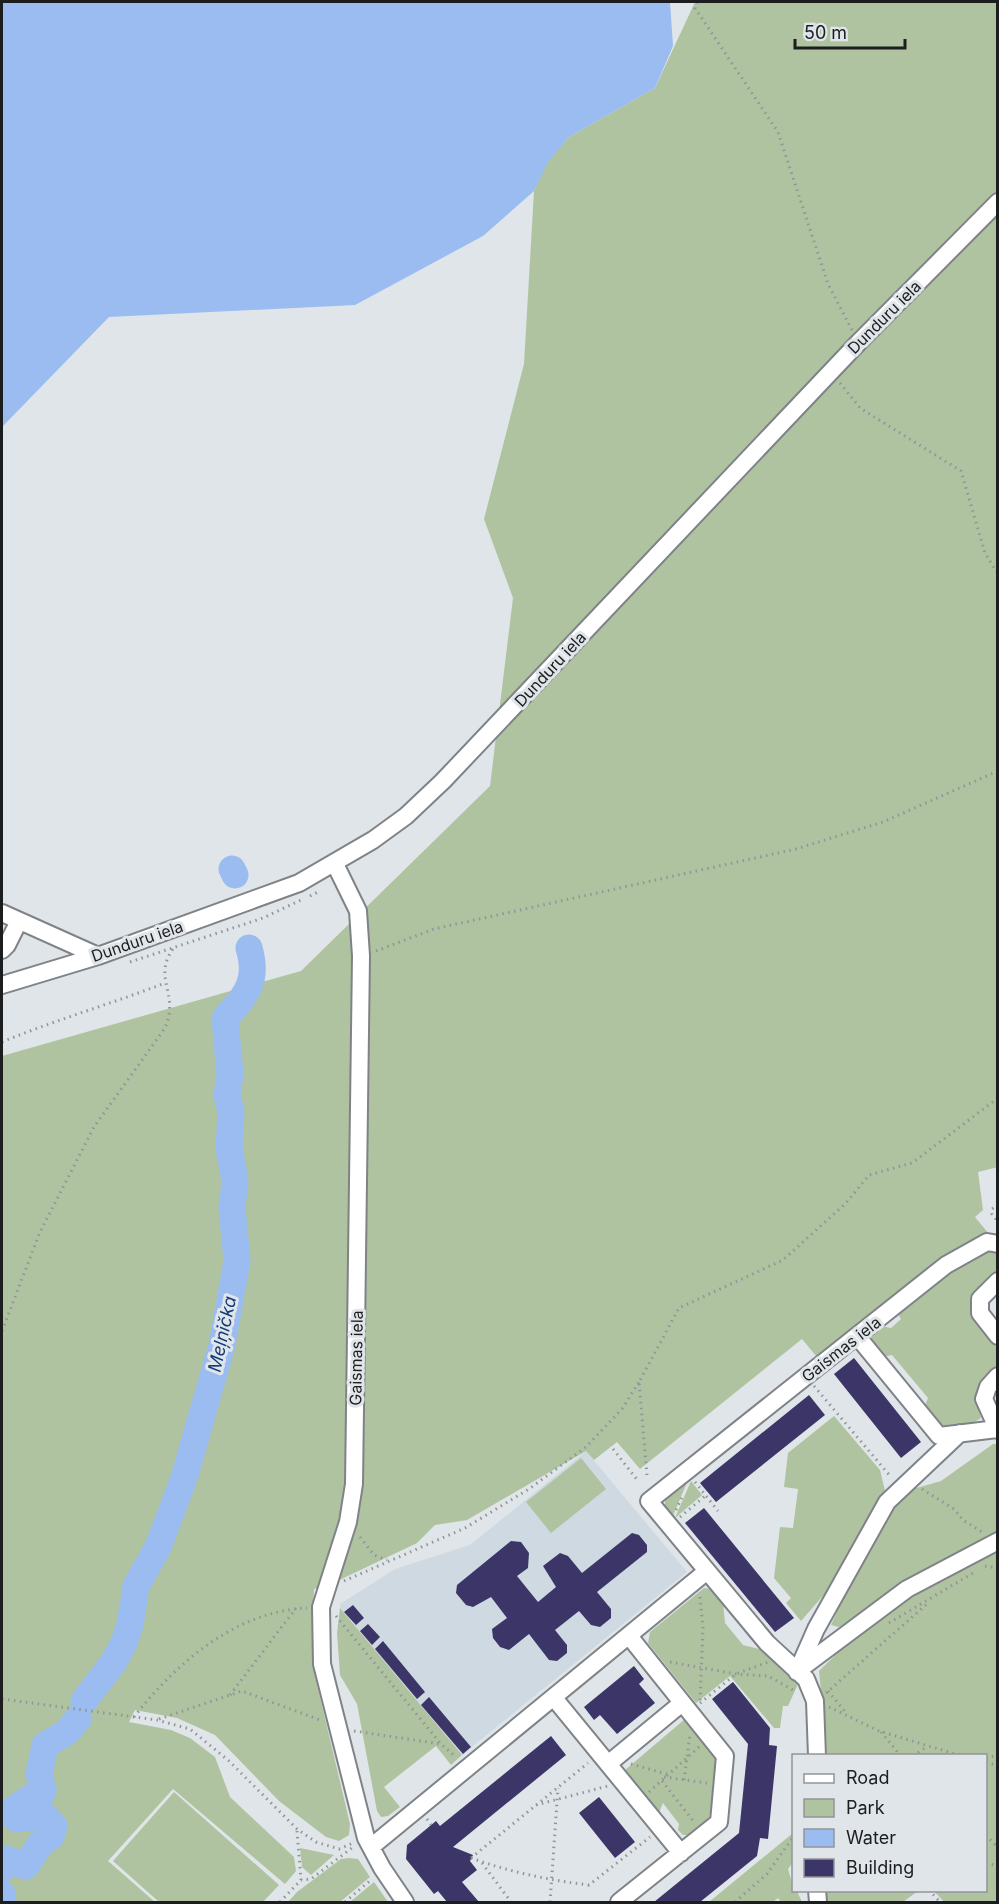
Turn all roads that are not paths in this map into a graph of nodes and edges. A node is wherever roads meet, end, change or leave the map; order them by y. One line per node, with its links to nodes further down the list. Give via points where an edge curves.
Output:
1 (998, 202): 2 (street, Dunduru iela, via 859,342 443,781 406,816)
2 (335, 864): 6 (street, Dunduru iela, via 299,884); 23 (street, Gaismas iela, via 358,911 362,956 354,1484 348,1522 325,1595 322,1664)
3 (2, 913): 4 (street)
4 (19, 921): 5 (street); 6 (street)
5 (2, 950)
6 (98, 956): 7 (street, Dunduru iela)
7 (2, 985)
8 (998, 1244): 10 (street, Gaismas iela, via 987,1242 946,1265)
9 (998, 1281): 11 (street, via 980,1299 980,1313)
10 (857, 1336): 14 (street, via 939,1436); 16 (street, Gaismas iela, via 688,1475 649,1501)
11 (998, 1336)
12 (998, 1376): 13 (street, via 988,1386 984,1399)
13 (997, 1429): 14 (street)
14 (960, 1433): 18 (street, via 887,1502 816,1629)
15 (997, 1541): 18 (street, via 907,1589)
16 (703, 1575): 17 (street); 18 (street, Gaismas iela)
17 (629, 1636): 19 (street); 20 (street)
18 (801, 1676): 21 (street, via 815,1701)
19 (554, 1698): 22 (street); 23 (street)
20 (691, 1708): 22 (street); 24 (street, via 726,1756 719,1822)
21 (817, 1754)
22 (608, 1759): 24 (street)
23 (369, 1842): 25 (street, Gaismas iela)
24 (681, 1853): 26 (street)
25 (405, 1902)
26 (620, 1902)

